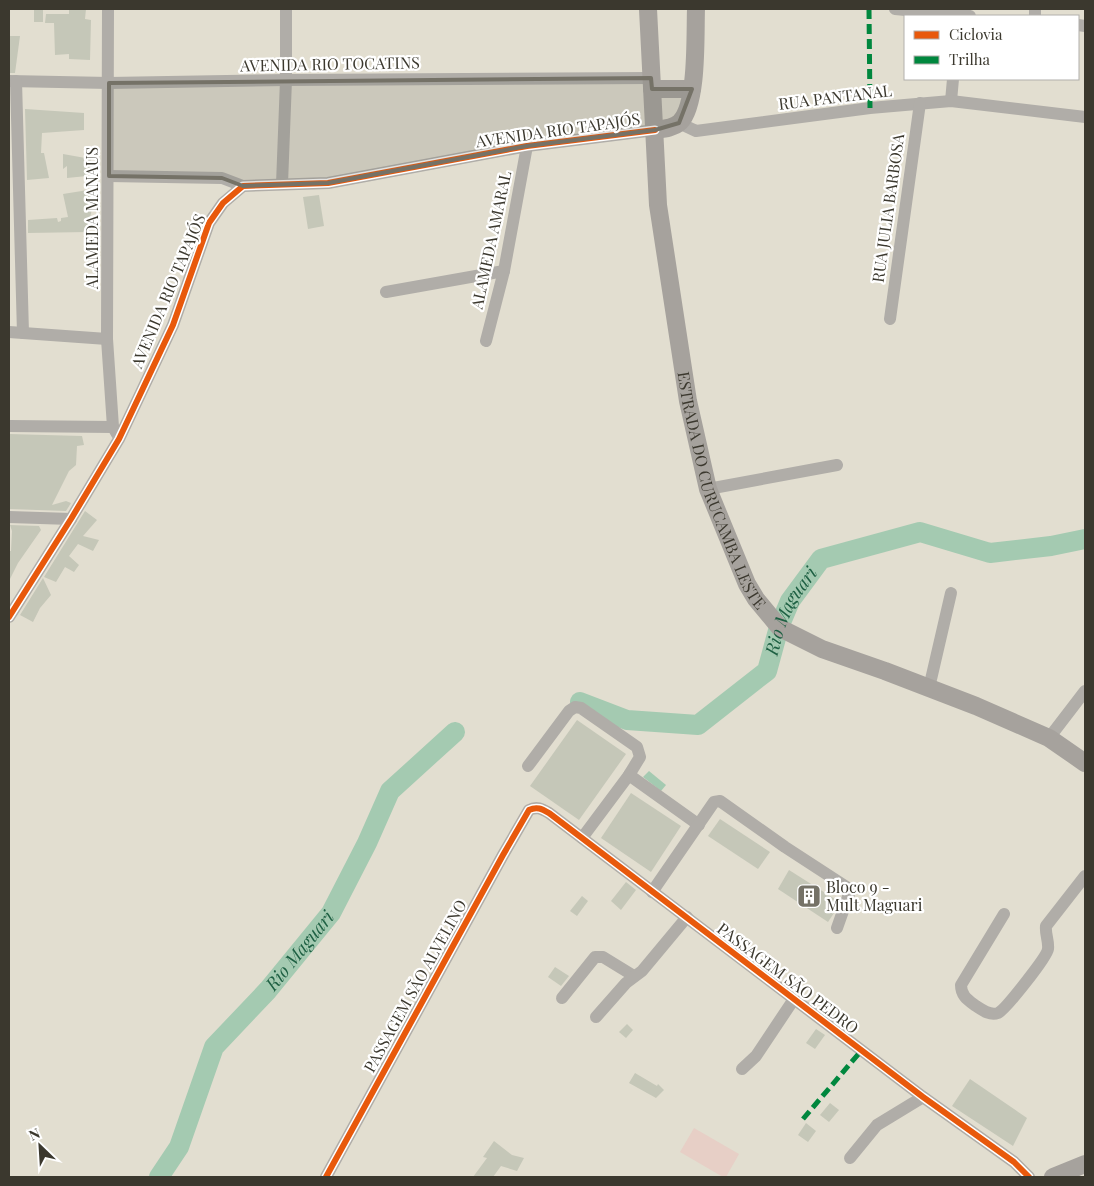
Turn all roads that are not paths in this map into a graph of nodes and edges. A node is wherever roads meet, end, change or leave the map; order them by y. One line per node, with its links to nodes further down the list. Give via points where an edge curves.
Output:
1 (108, 9): 10 (street, ALAMEDA MANAUS)
2 (286, 9): 7 (street)
3 (648, 9): 11 (main road, ESTRADA DO CURUCAMBA LESTE)
4 (696, 9): 12 (main road)
5 (895, 9): 6 (street)
6 (949, 15)
7 (286, 80): 10 (street, AVENIDA RIO TOCATINS); 11 (street, AVENIDA RIO TOCATINS); 20 (street)
8 (953, 80): 13 (street)
9 (12, 81): 10 (street, AVENIDA RIO TOCATINS); 26 (street)
10 (109, 83): 19 (street, ALAMEDA MANAUS)
11 (651, 83): 12 (main road); 17 (main road, ESTRADA DO CURUCAMBA LESTE)
12 (692, 88): 16 (main road, via 686,112)
13 (951, 101): 14 (street, RUA PANTANAL); 15 (street, RUA PANTANAL)
14 (920, 103): 16 (street, RUA PANTANAL, via 696,131); 24 (street, RUA JULIA BARBOSA)
15 (1085, 117)
16 (679, 123): 17 (main road)
17 (654, 130): 18 (street, AVENIDA RIO TAPAJÓS); 33 (main road, ESTRADA DO CURUCAMBA LESTE, via 658,205 688,401)
18 (527, 146): 20 (street, AVENIDA RIO TAPAJÓS, via 345,181); 22 (street, ALAMEDA AMARAL)
19 (109, 176): 21 (street, via 222,178); 27 (street, ALAMEDA MANAUS)
20 (282, 184): 21 (street, AVENIDA RIO TAPAJÓS)
21 (243, 186): 31 (street, AVENIDA RIO TAPAJÓS, via 222,203 209,223 173,324)
22 (504, 272): 23 (street); 28 (street, ALAMEDA AMARAL)
23 (386, 292)
24 (890, 319)
25 (9, 332): 26 (street)
26 (22, 333): 27 (street)
27 (108, 339): 30 (street, ALAMEDA MANAUS)
28 (486, 340)
29 (9, 426): 30 (street)
30 (113, 427): 31 (street)
31 (119, 439): 35 (street, AVENIDA RIO TAPAJÓS)
32 (837, 465): 33 (street)
33 (708, 489): 39 (main road, ESTRADA DO CURUCAMBA LESTE, via 747,584 777,625 822,649)
34 (9, 517): 35 (street)
35 (71, 520): 37 (street, AVENIDA RIO TAPAJÓS)
36 (951, 593): 39 (street)
37 (14, 600): 38 (street, AVENIDA RIO TAPAJÓS)
38 (9, 617)
39 (929, 688): 41 (main road, ESTRADA DO CURUCAMBA LESTE)
40 (1085, 691): 41 (street)
41 (1049, 738): 42 (main road, ESTRADA DO CURUCAMBA LESTE)
42 (1085, 763)
43 (528, 766): 44 (street, via 569,711 576,707 637,747 640,756)
44 (629, 775): 46 (street); 47 (street)
45 (529, 810): 47 (street, PASSAGEM SÃO PEDRO, via 540,808 549,812); 61 (street, PASSAGEM SÃO ALVELINO)
46 (699, 825): 49 (street); 52 (street, via 714,802 722,801 846,886 849,894)
47 (582, 838): 49 (street, PASSAGEM SÃO PEDRO)
48 (1085, 876): 50 (street, via 1046,926 1048,948 1039,965 1006,1007 990,1013 967,1000 961,985)
49 (652, 892): 51 (street, PASSAGEM SÃO PEDRO)
50 (1004, 914)
51 (686, 917): 53 (street, via 642,971); 55 (street, PASSAGEM SÃO PEDRO)
52 (837, 928)
53 (634, 976): 54 (street, via 603,957 595,957); 56 (street)
54 (562, 998)
55 (794, 999): 57 (street, via 756,1056); 58 (street, PASSAGEM SÃO PEDRO)
56 (596, 1017)
57 (742, 1069)
58 (923, 1098): 59 (street, via 877,1125); 62 (street, PASSAGEM SÃO PEDRO, via 1014,1162)
59 (850, 1158)
60 (1085, 1164): 63 (main road)
61 (326, 1177)
62 (1029, 1177)
63 (1054, 1177)

